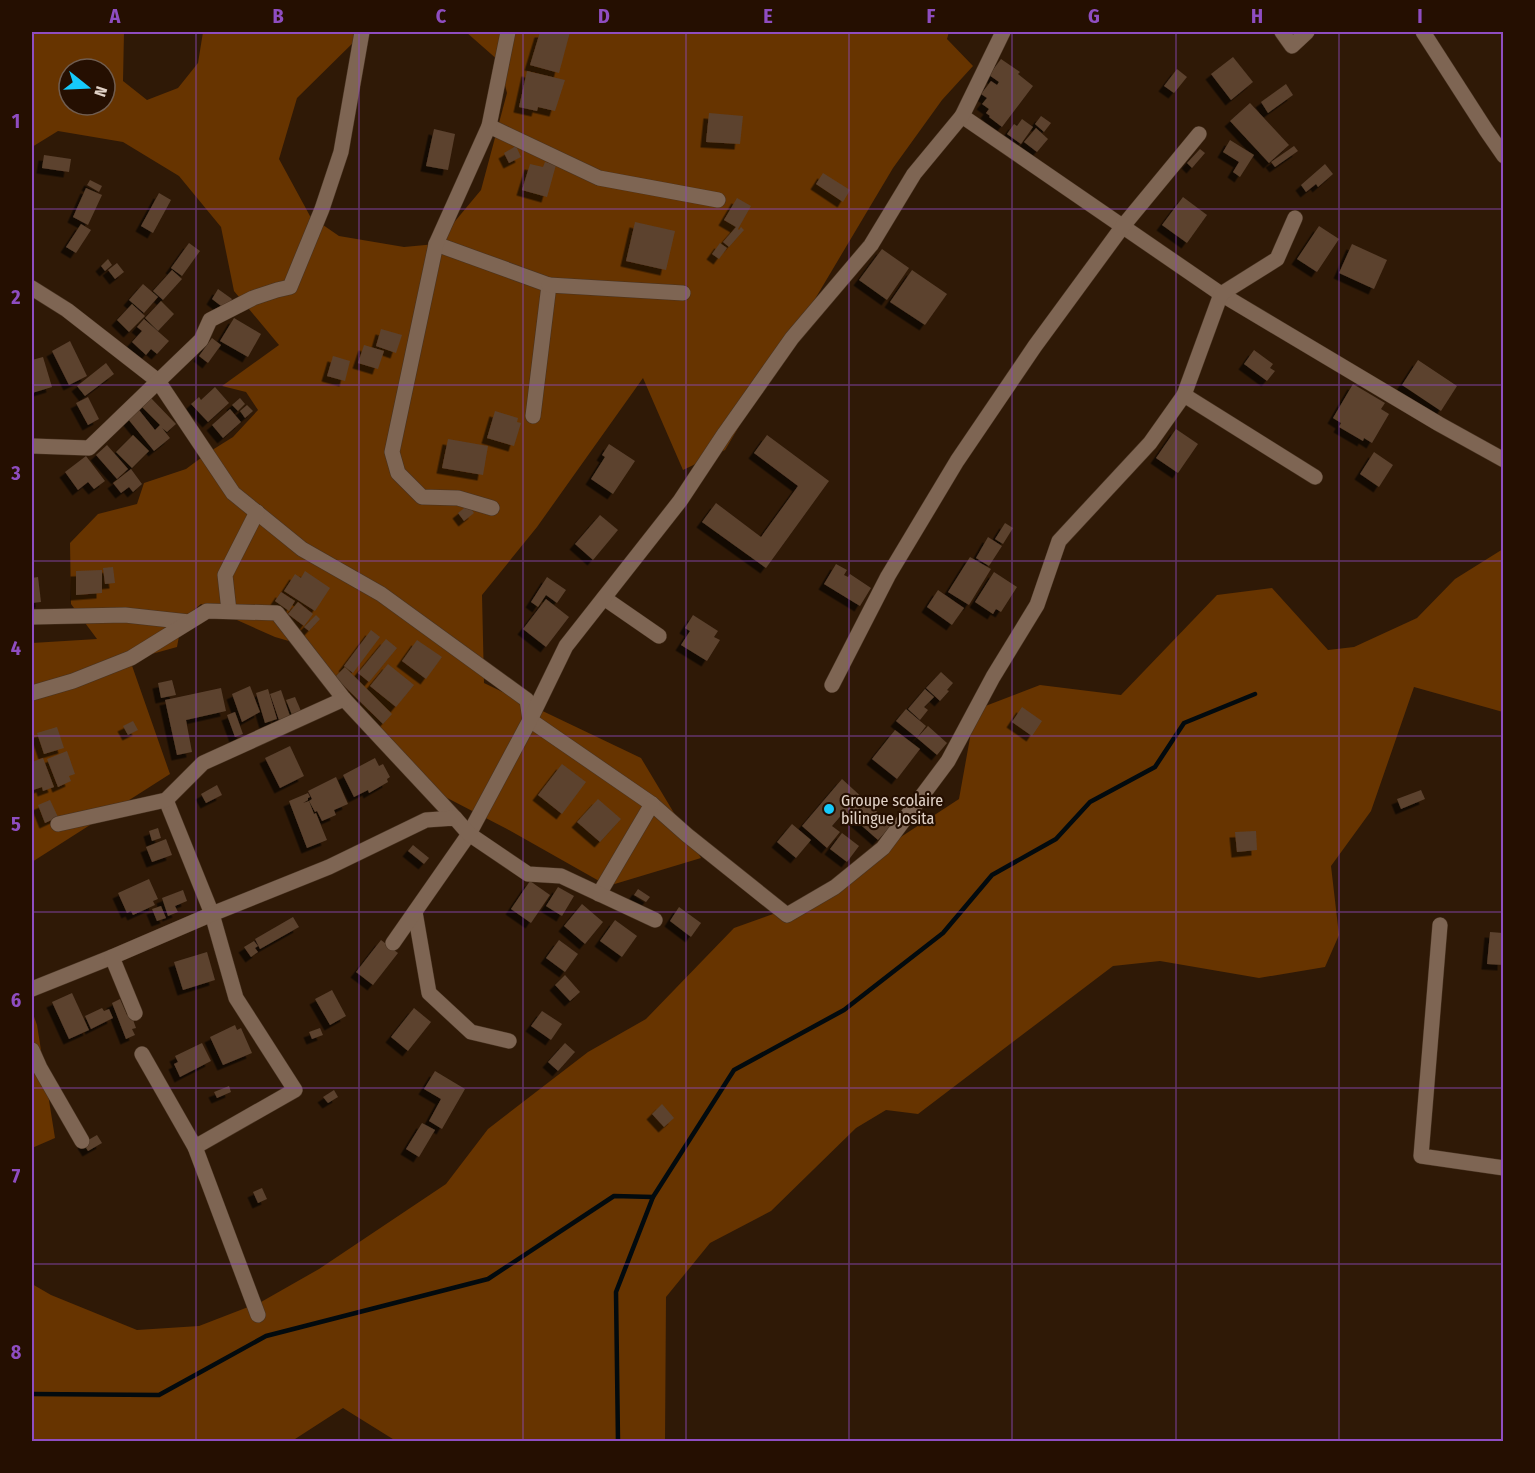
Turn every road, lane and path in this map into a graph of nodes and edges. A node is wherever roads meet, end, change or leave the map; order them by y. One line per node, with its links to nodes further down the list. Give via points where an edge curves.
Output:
1 (362, 32): 19 (street, via 341,152 290,287 253,298 210,320 201,340)
2 (508, 32): 8 (street)
3 (1003, 32): 7 (street)
4 (1282, 32): 5 (street, via 1292,46)
5 (1307, 32)
6 (1423, 32): 10 (street)
7 (962, 116): 13 (street); 27 (street, via 914,174 871,245 792,338 680,501)
8 (489, 126): 11 (street, via 599,178); 14 (street)
9 (1199, 134): 13 (street)
10 (1503, 156)
11 (718, 200)
12 (1295, 218): 18 (street, via 1277,259)
13 (1123, 226): 18 (street); 32 (street, via 957,461 888,576)
14 (436, 244): 15 (street); 25 (street, via 392,452 398,473 422,497 458,498)
15 (549, 285): 17 (street); 21 (street)
16 (32, 288): 19 (street, via 67,310)
17 (683, 293)
18 (1221, 294): 20 (street); 23 (street)
19 (158, 381): 22 (street, via 89,448); 26 (street, via 233,493)
20 (1184, 395): 24 (street); 37 (street, via 1150,443 1059,541 1037,605 993,676 948,761 884,848 835,887 788,915)
21 (533, 416)
22 (32, 446)
23 (1503, 460)
24 (1315, 477)
25 (492, 508)
26 (257, 512): 28 (street, via 225,575); 35 (street, via 303,549 381,594 527,700)
27 (603, 598): 31 (street); 35 (street, via 566,646)
28 (229, 611): 30 (street, via 207,611); 34 (street, via 277,613)
29 (32, 617): 30 (street, via 125,615)
30 (189, 622): 33 (street, via 130,658)
31 (659, 636)
32 (832, 685)
33 (32, 693)
34 (344, 699): 36 (street, via 203,763); 38 (street)
35 (530, 720): 37 (street); 40 (street)
36 (166, 800): 39 (street); 43 (street)
37 (652, 804): 41 (street)
38 (455, 818): 40 (street); 43 (street, via 426,820 329,867)
39 (58, 824)
40 (469, 834): 41 (street, via 528,874 561,876); 42 (street)
41 (599, 894): 44 (street)
42 (415, 912): 46 (street); 50 (street, via 429,993 471,1032)
43 (212, 914): 47 (street); 54 (street, via 236,998 296,1090)
44 (655, 920)
45 (1440, 925): 55 (street, via 1421,1156)
46 (393, 943)
47 (112, 957): 48 (street); 49 (street)
48 (32, 989)
49 (135, 1013)
50 (509, 1041)
51 (32, 1050): 53 (street)
52 (142, 1054): 54 (street)
53 (81, 1141)
54 (195, 1148): 56 (street)
55 (1503, 1168)
56 (258, 1315)

